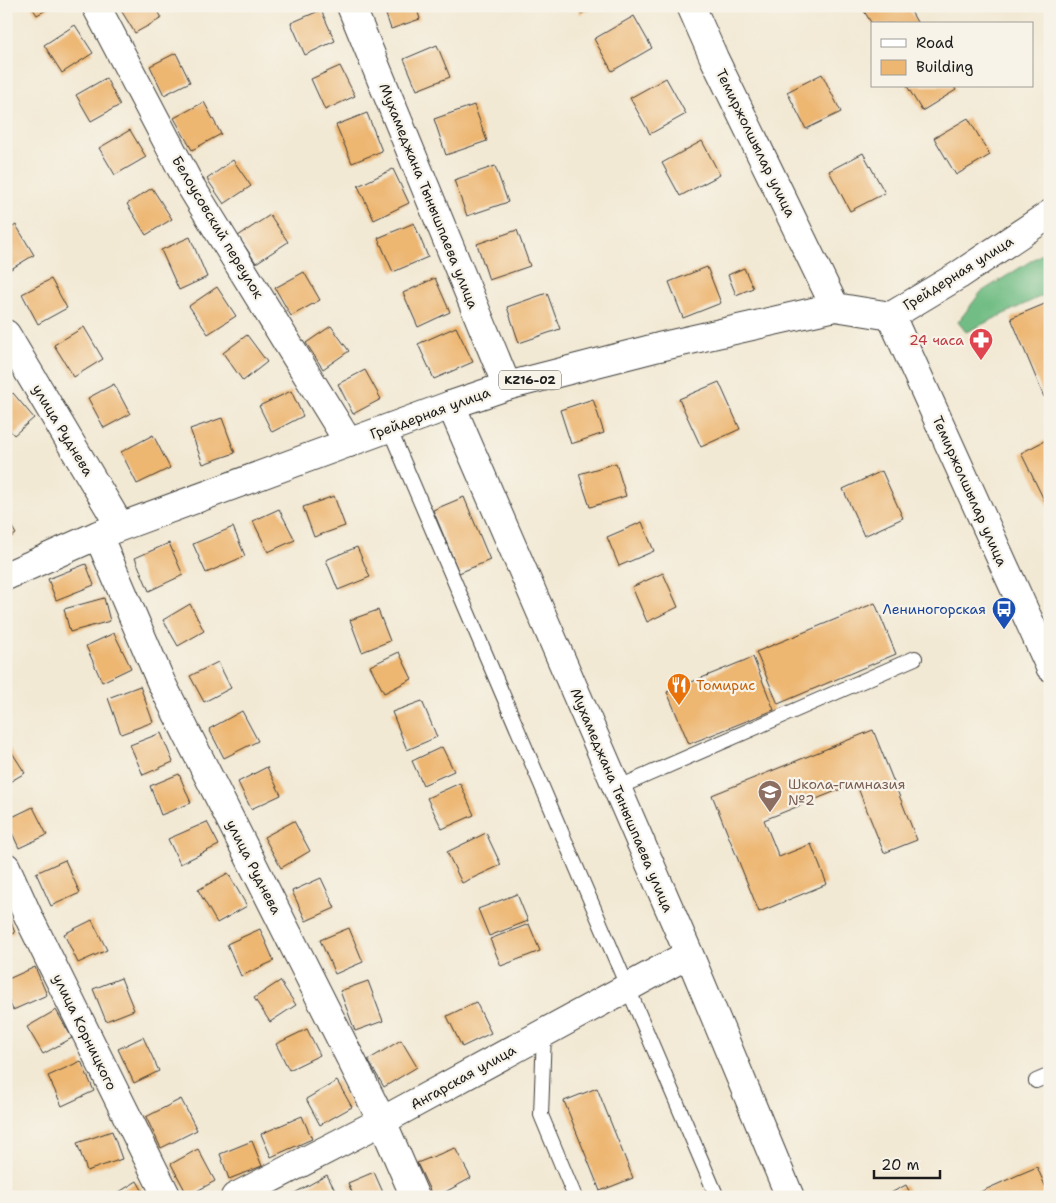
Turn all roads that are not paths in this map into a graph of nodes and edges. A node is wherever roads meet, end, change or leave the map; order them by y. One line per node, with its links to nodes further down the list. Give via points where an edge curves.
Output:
1 (96, 6): 11 (street, Белоусовский переулок, via 190,185)
2 (351, 6): 8 (street, Мухамеджана Тынышпаева улица)
3 (691, 6): 5 (street, Темиржолшылар улица)
4 (1050, 214): 6 (street, Грейдерная улица)
5 (835, 307): 6 (street, Грейдерная улица / KZ16-02); 8 (street, Грейдерная улица / KZ16-02)
6 (891, 316): 15 (street, Темиржолшылар улица)
7 (6, 334): 12 (street, улица Руднева)
8 (507, 386): 9 (street, Грейдерная улица / KZ16-02)
9 (451, 404): 10 (street, Грейдерная улица / KZ16-02); 16 (street, Мухамеджана Тынышпаева улица)
10 (389, 428): 11 (street, Грейдерная улица / KZ16-02); 19 (lane)
11 (349, 443): 12 (street, Грейдерная улица / KZ16-02)
12 (109, 530): 13 (street, Грейдерная улица / KZ16-02); 23 (street, улица Руднева, via 161,682)
13 (6, 576)
14 (915, 658): 16 (lane)
15 (1050, 667)
16 (617, 788): 18 (street, Мухамеджана Тынышпаева улица)
17 (6, 867): 24 (street, улица Корницкого)
18 (689, 954): 19 (street, Ангарская улица); 29 (street, Мухамеджана Тынышпаева улица)
19 (628, 988): 20 (street, Ангарская улица); 28 (lane)
20 (544, 1033): 23 (street, Ангарская улица); 27 (lane, via 541,1115)
21 (1050, 1075): 22 (lane)
22 (1036, 1081)
23 (382, 1122): 25 (street, Ангарская улица); 26 (street, улица Руднева)
24 (167, 1197)
25 (235, 1197)
26 (415, 1197)
27 (575, 1197)
28 (717, 1197)
29 (790, 1197)

